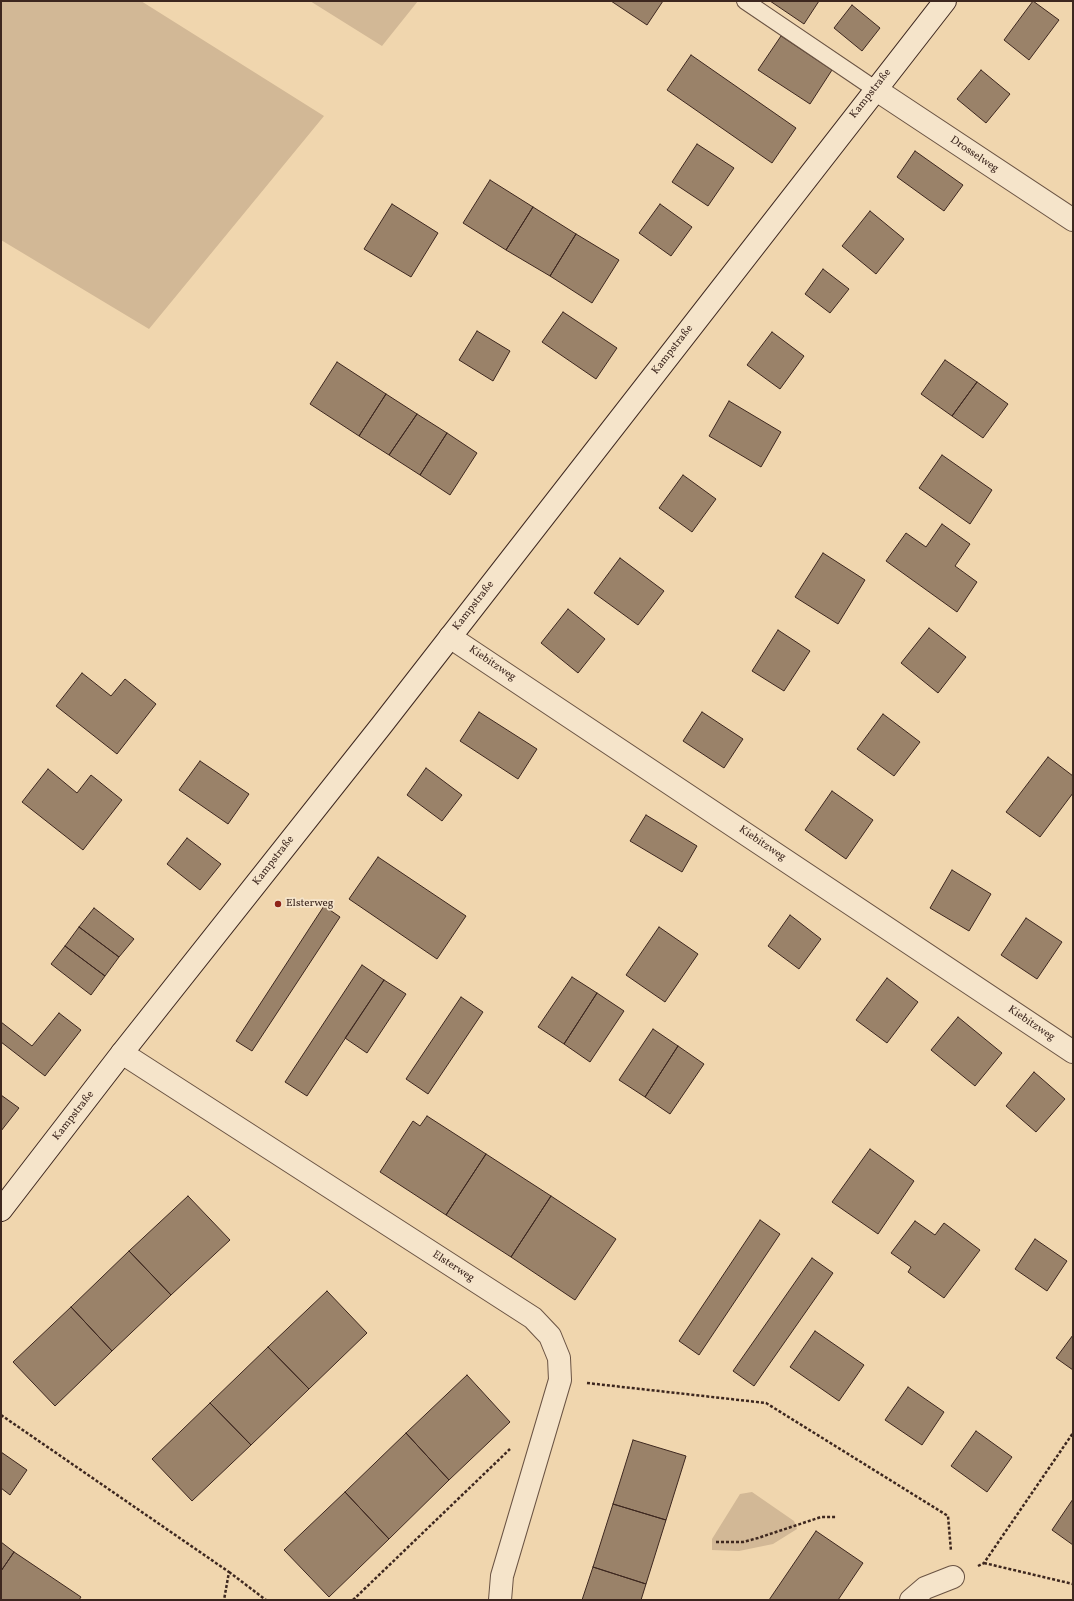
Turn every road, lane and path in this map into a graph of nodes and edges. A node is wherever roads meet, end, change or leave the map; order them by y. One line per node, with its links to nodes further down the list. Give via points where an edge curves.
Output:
1 (745, 1): 3 (lane)
2 (945, 1): 3 (street, Kampstraße)
3 (875, 89): 4 (street, Drosselweg); 5 (street, Kampstraße)
4 (1073, 220)
5 (450, 636): 6 (street, Kiebitzweg); 7 (street, Kampstraße)
6 (1073, 1052)
7 (122, 1053): 8 (street, Kampstraße); 11 (street, Elsterweg, via 533,1318 550,1336 559,1358 560,1380)
8 (1, 1210)
9 (584, 1382): 17 (path, via 766,1403 948,1516)
10 (1, 1415): 16 (path)
11 (545, 1432): 21 (path, via 532,1428); 22 (street, Elsterweg, via 502,1576)
12 (1073, 1434): 15 (path)
13 (836, 1517): 14 (path, via 821,1517 753,1540)
14 (716, 1542)
15 (984, 1563): 17 (path); 18 (path)
16 (229, 1572): 19 (path); 20 (path)
17 (953, 1577): 23 (street, via 925,1588)
18 (1073, 1584)
19 (224, 1600)
20 (266, 1600)
21 (353, 1600)
22 (500, 1600)
23 (911, 1600)

